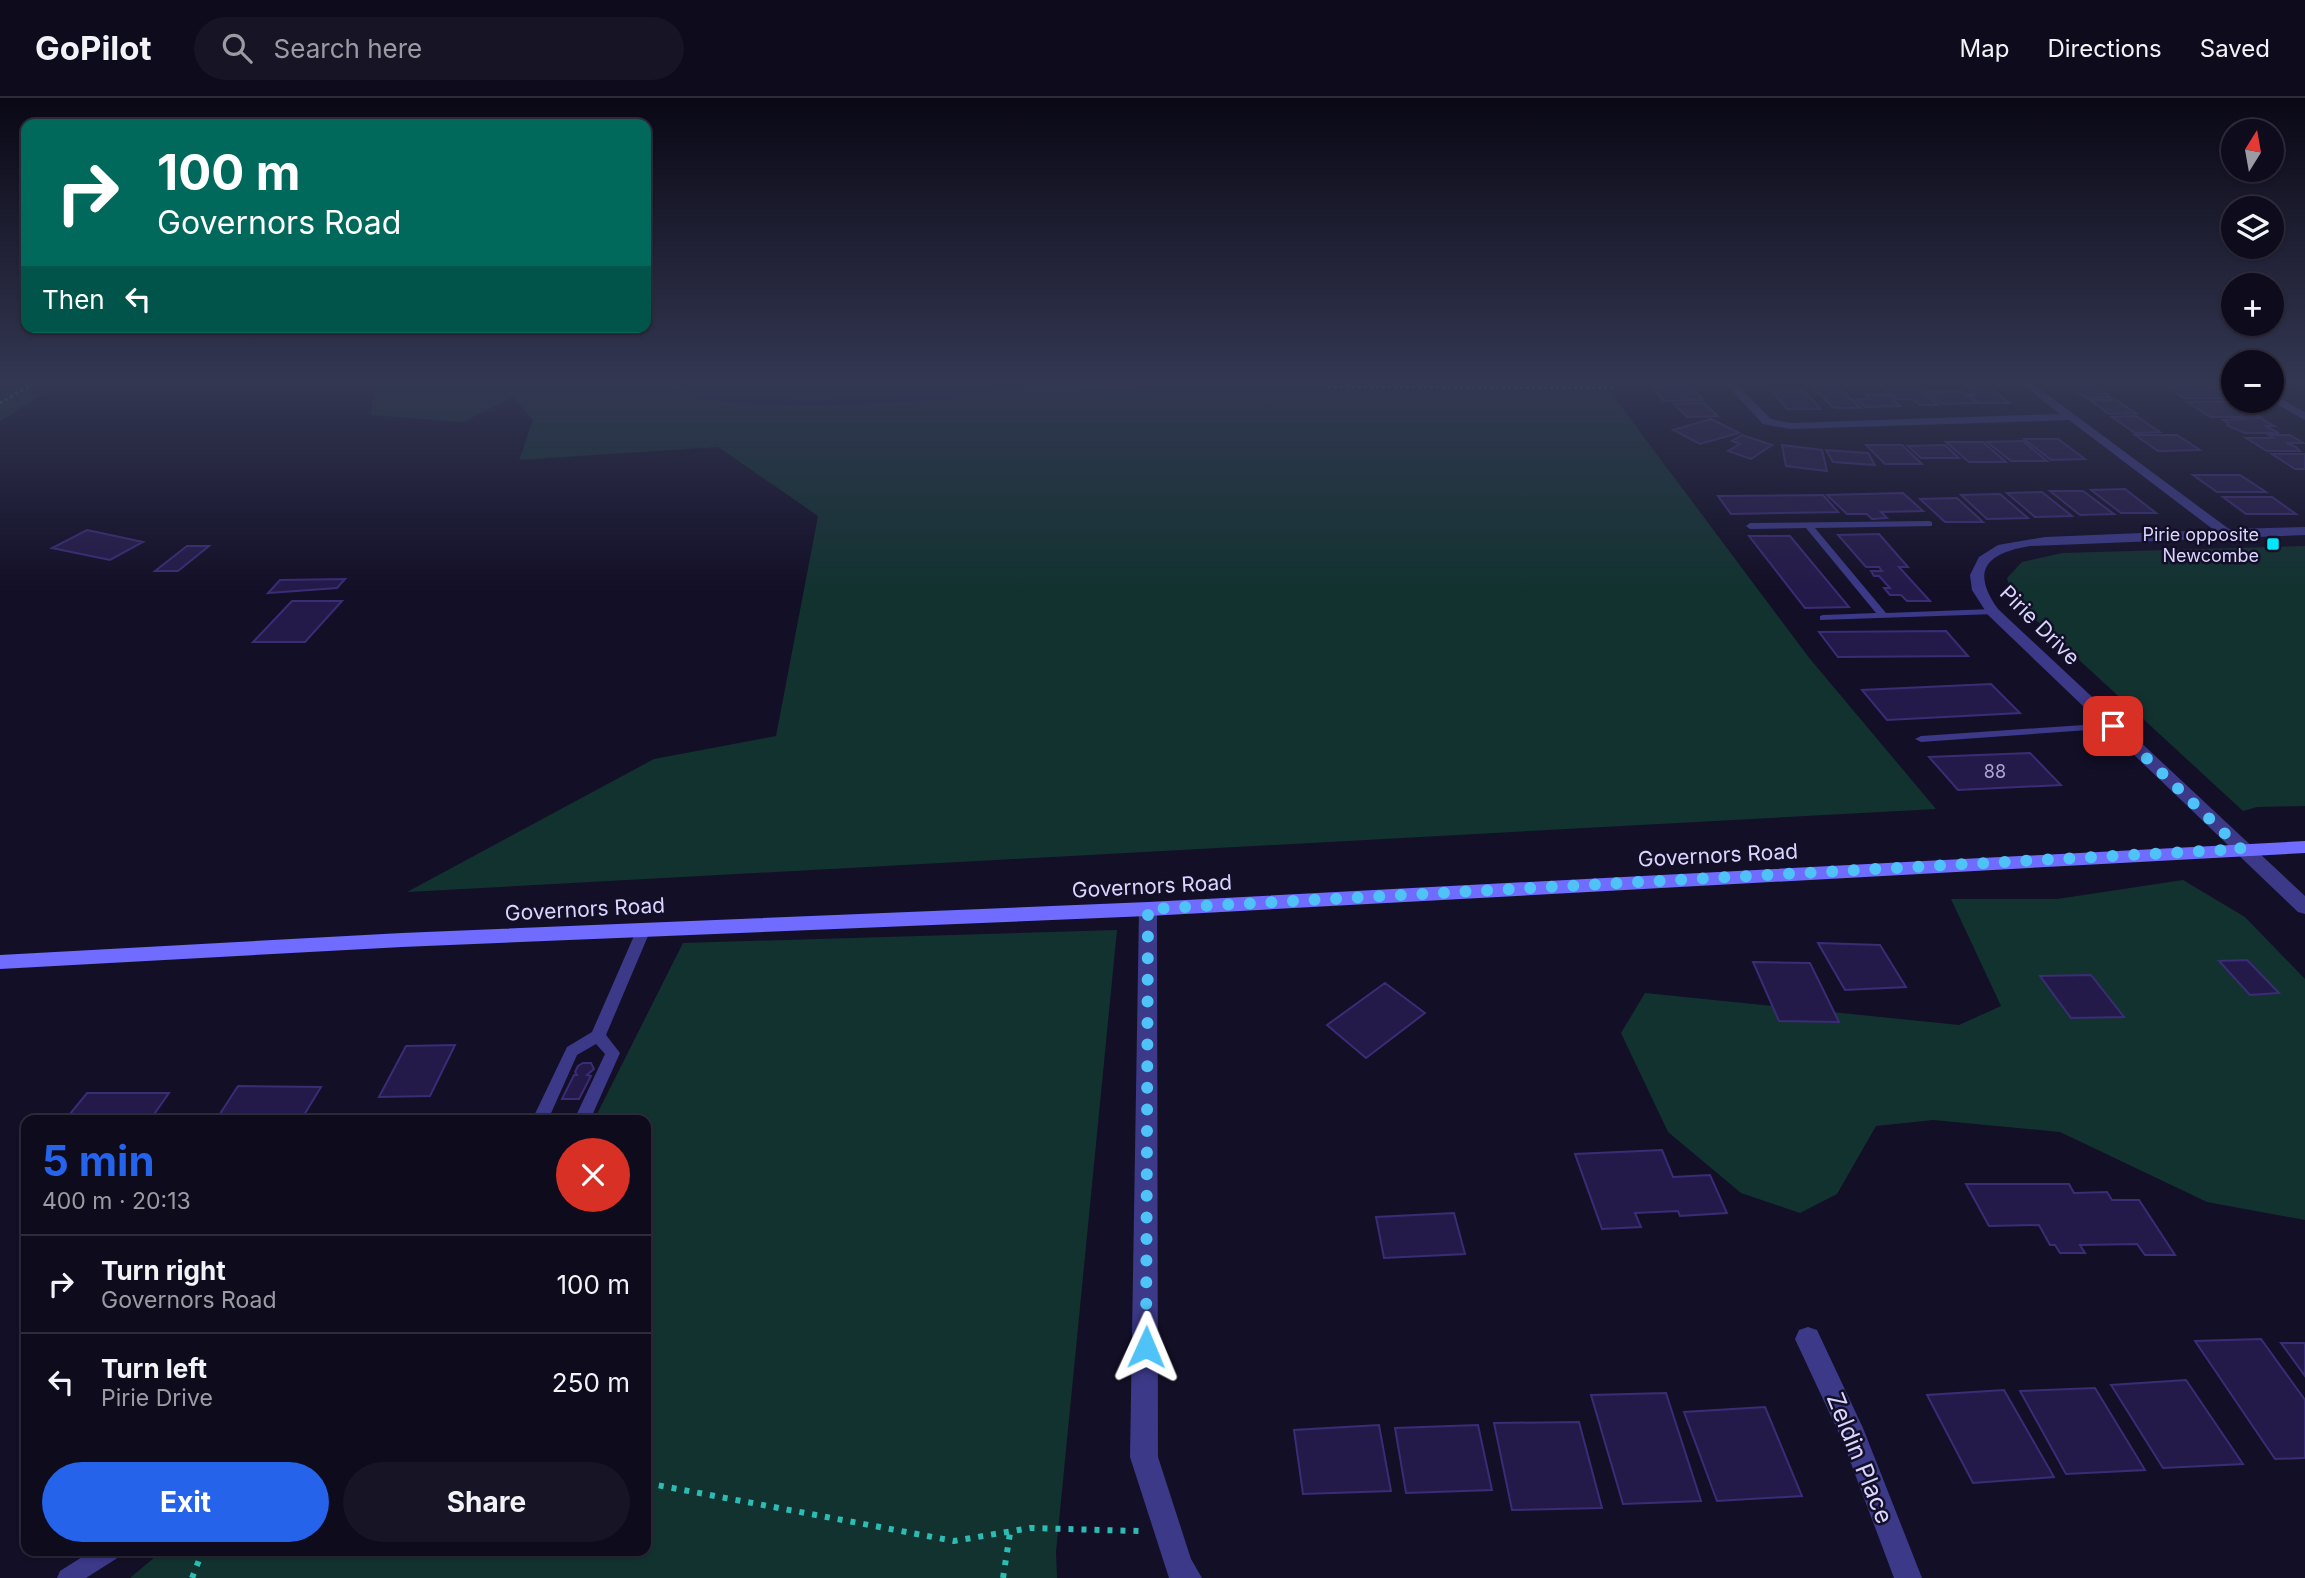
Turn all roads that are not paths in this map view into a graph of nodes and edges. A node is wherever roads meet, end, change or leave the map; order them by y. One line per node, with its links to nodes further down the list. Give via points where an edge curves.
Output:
1 (2116, 450): 6 (street)
2 (1929, 524): 4 (lane)
3 (1750, 526): 4 (lane)
4 (1809, 526): 8 (lane)
5 (2305, 531): 6 (street, Pirie Drive)
6 (2225, 532): 7 (street, Pirie Drive, via 2028,542 1992,553 1977,571 1976,589)
7 (1993, 612): 8 (lane); 10 (street, Pirie Drive)
8 (1883, 616): 9 (lane)
9 (1823, 618)
10 (2113, 726): 11 (lane); 13 (street, Pirie Drive)
11 (1921, 739)
12 (2305, 847): 13 (main road, Governors Road)
13 (2241, 849): 14 (street, Pirie Drive); 15 (main road, Governors Road)
14 (2305, 907)
15 (1148, 909): 16 (main road, Governors Road); 24 (street, via 1144,1457 1174,1556)
16 (644, 929): 17 (main road, Governors Road); 18 (lane)
17 (0, 962)
18 (598, 1036): 19 (lane, via 572,1051); 20 (lane, via 613,1053)
19 (542, 1115)
20 (584, 1115)
21 (1808, 1339): 25 (street, Zeldin Place, via 1854,1437)
22 (102, 1556): 23 (lane)
23 (67, 1578)
24 (1188, 1578)
25 (1908, 1578)

